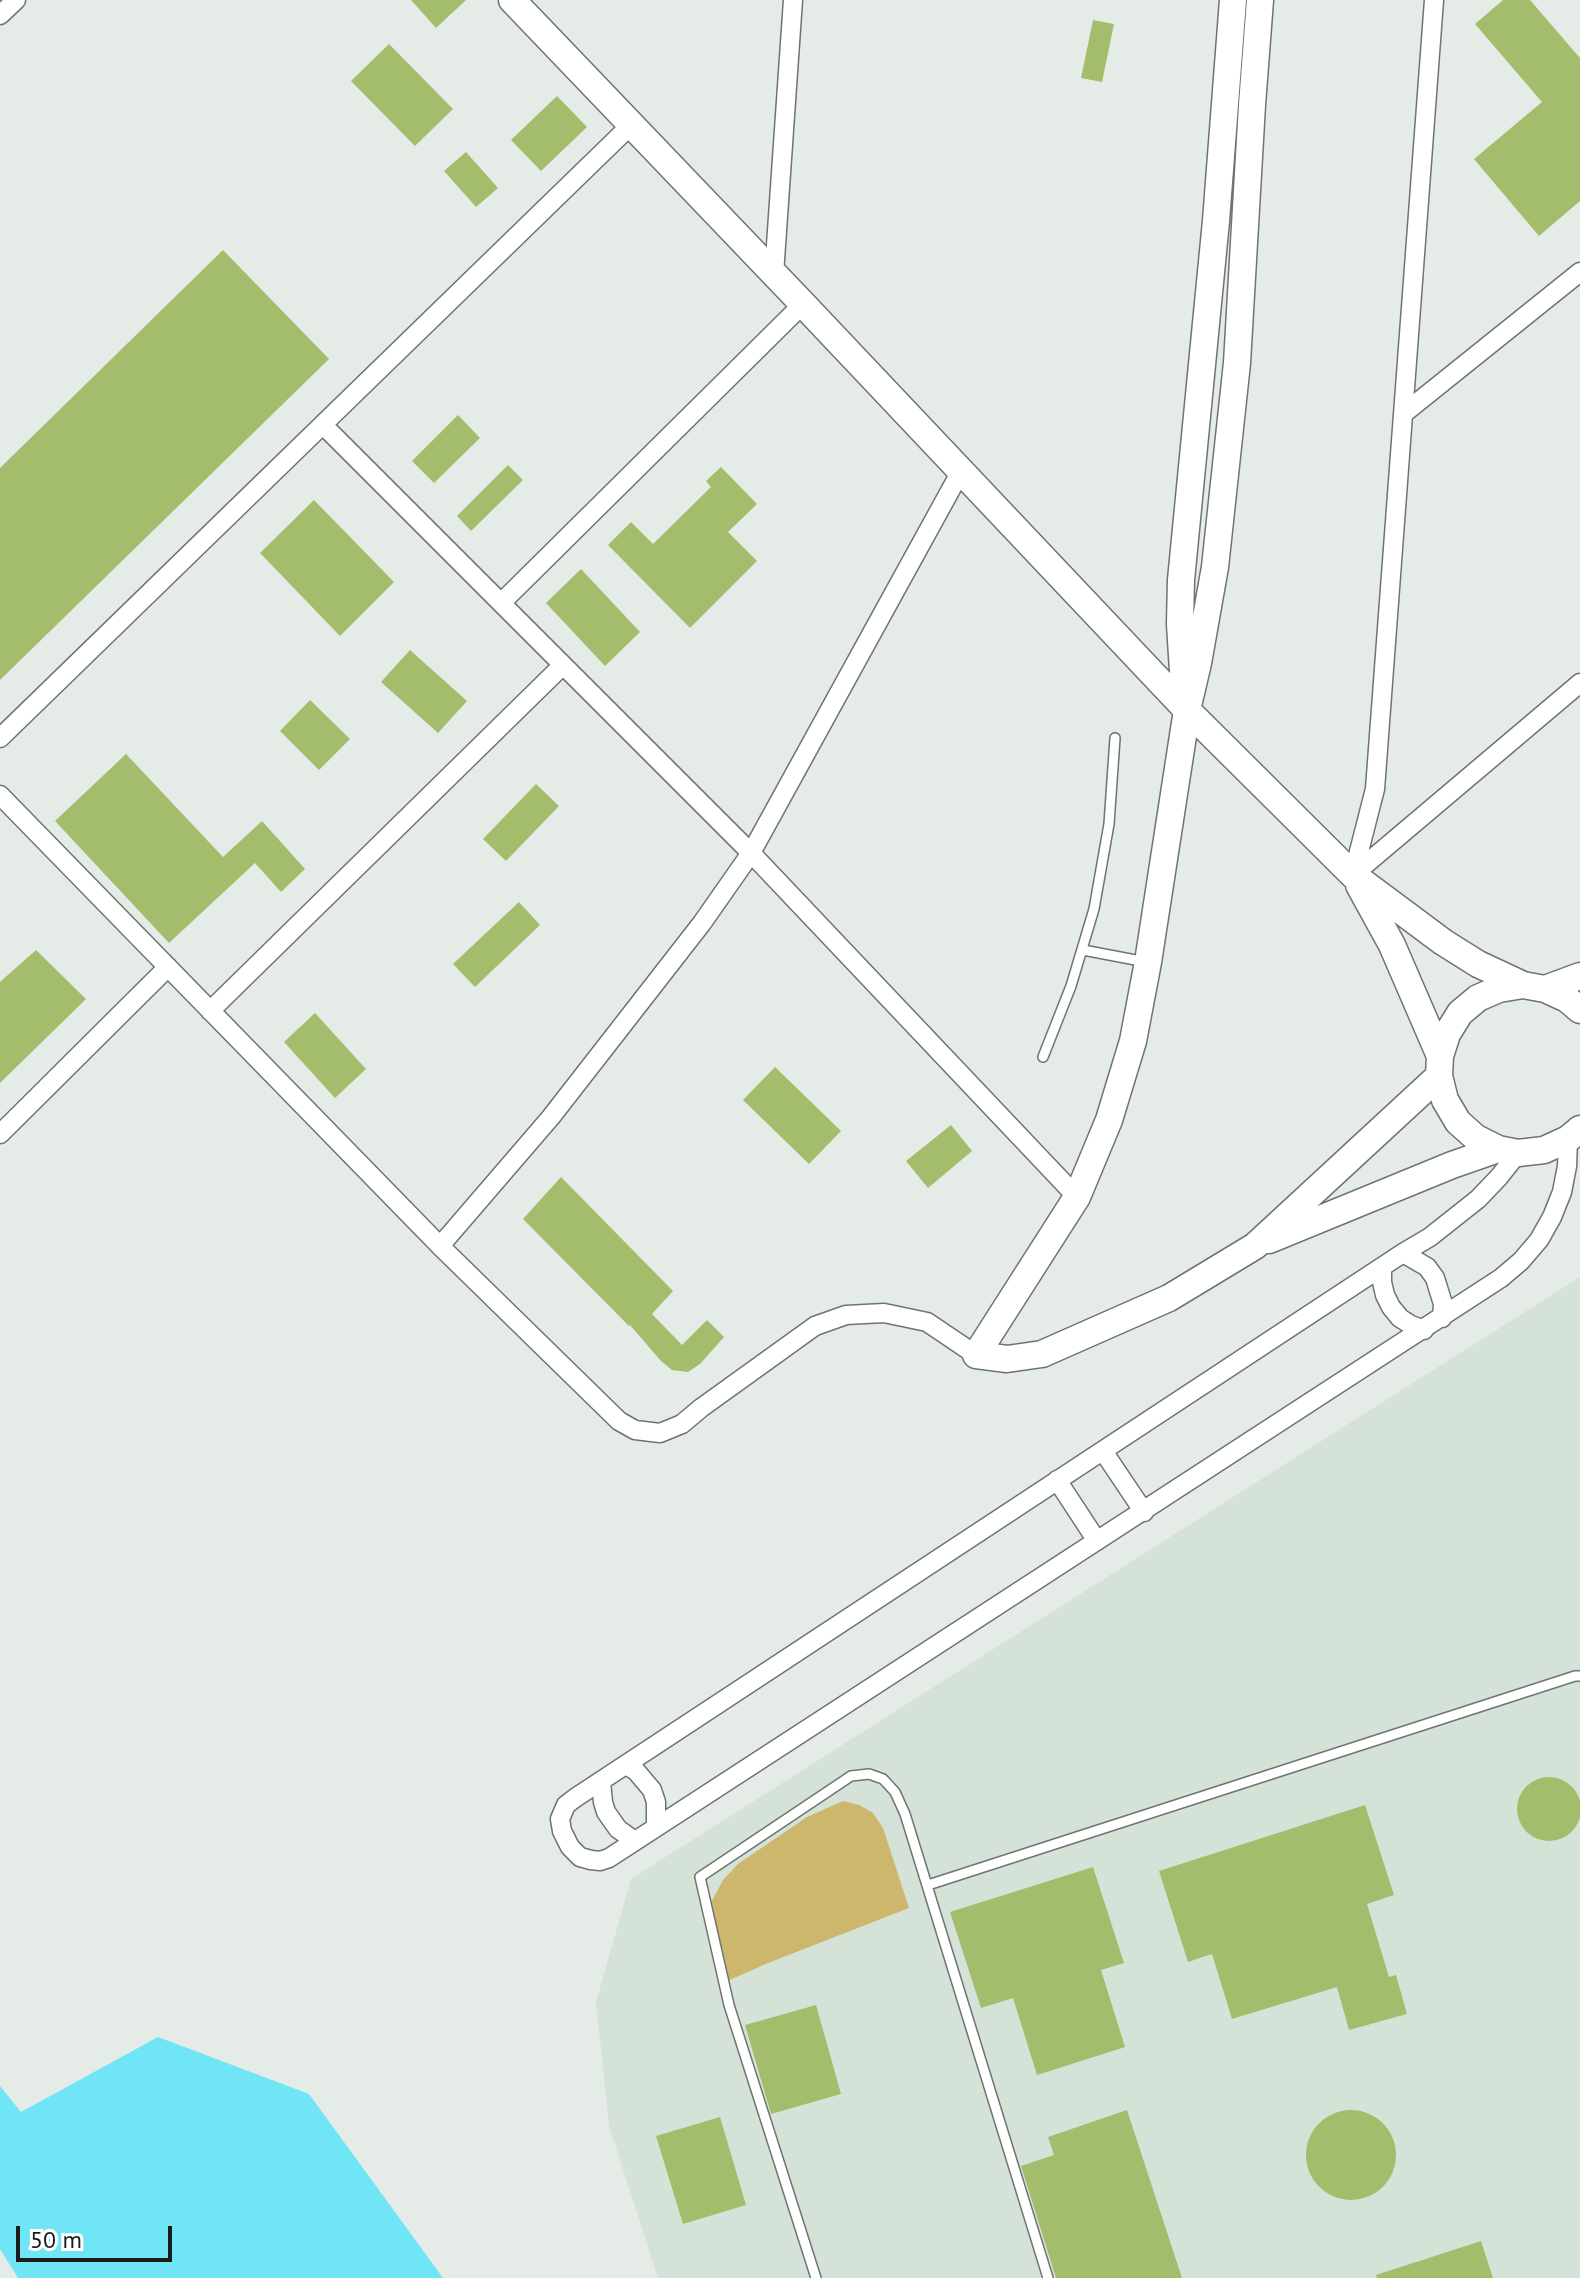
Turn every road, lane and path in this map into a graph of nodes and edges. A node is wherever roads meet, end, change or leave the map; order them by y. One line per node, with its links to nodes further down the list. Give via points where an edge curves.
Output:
1 (16, 0): 7 (street)
2 (512, 0): 8 (street)
3 (793, 0): 10 (street)
4 (1233, 0): 18 (street, via 1181,580)
5 (1260, 0): 18 (street, via 1237,363 1221,518)
6 (1434, 0): 12 (street)
7 (0, 15)
8 (632, 124): 10 (street); 13 (street)
9 (1580, 272): 12 (street)
10 (774, 274): 11 (street)
11 (803, 304): 14 (street); 15 (street)
12 (1403, 414): 23 (street, via 1375,789)
13 (323, 425): 15 (street); 19 (street)
14 (961, 471): 18 (street); 22 (street)
15 (501, 603): 16 (street)
16 (563, 665): 22 (street); 30 (street)
17 (1580, 683): 23 (street)
18 (1187, 710): 23 (street); 25 (street)
19 (0, 738)
20 (1115, 738): 24 (lane, via 1109,824)
21 (0, 795): 26 (street)
22 (751, 853): 36 (street); 37 (street, via 561,1105)
23 (1353, 875): 28 (street, via 1478,964); 32 (street, via 1392,945)
24 (1083, 950): 25 (lane); 31 (lane)
25 (1148, 962): 36 (street, via 1122,1081)
26 (168, 967): 30 (street); 33 (street)
27 (1580, 976): 28 (street)
28 (1534, 987): 29 (street, via 1567,999); 32 (street, via 1499,989 1478,998 1447,1034)
29 (1580, 1010)
30 (210, 1011): 37 (street)
31 (1043, 1057)
32 (1439, 1066): 35 (street, via 1445,1100 1458,1122 1476,1138); 38 (street)
33 (0, 1134)
34 (1574, 1134): 35 (street, via 1544,1150); 41 (street, via 1562,1192 1539,1240 1501,1278)
35 (1508, 1151): 38 (street, via 1452,1165); 39 (street, via 1499,1177 1455,1219)
36 (1077, 1197): 43 (street)
37 (440, 1246): 43 (street, via 619,1421 635,1430 660,1433 682,1424 815,1326 846,1315 884,1313 927,1322)
38 (1255, 1246): 43 (street, via 1169,1298 1042,1354 1007,1359)
39 (1403, 1253): 40 (street); 41 (street, via 1435,1278)
40 (1382, 1268): 42 (street, via 1391,1307); 44 (street)
41 (1442, 1318): 42 (street)
42 (1424, 1330): 46 (street)
43 (976, 1355)
44 (1103, 1451): 45 (street); 46 (street)
45 (1057, 1480): 47 (street); 49 (street)
46 (1144, 1512): 47 (street)
47 (1097, 1541): 51 (street)
48 (1580, 1676): 53 (lane)
49 (626, 1765): 50 (street); 51 (street, via 652,1790)
50 (601, 1782): 52 (street, via 606,1812); 52 (street, via 566,1805 560,1819 570,1847 580,1857 600,1861)
51 (656, 1826): 52 (street)
52 (635, 1841)
53 (928, 1885): 54 (lane, via 895,1792 869,1774 851,1776 700,1877 729,2005); 55 (lane)
54 (816, 2278)
55 (1048, 2278)

